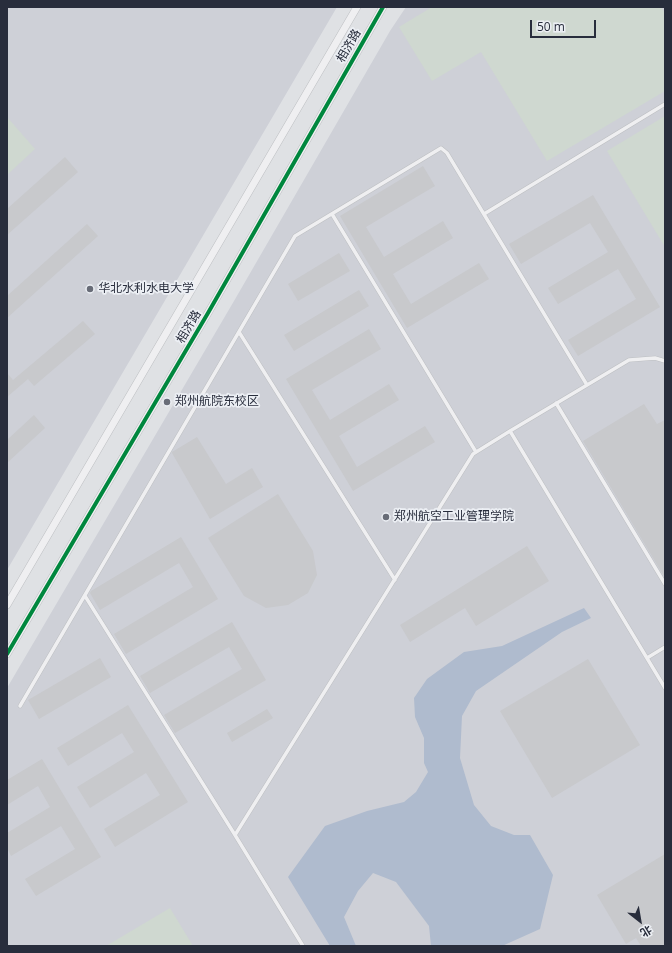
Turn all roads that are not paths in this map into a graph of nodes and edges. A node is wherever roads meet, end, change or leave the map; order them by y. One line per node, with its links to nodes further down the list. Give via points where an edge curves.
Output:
1 (357, 7): 15 (street, 相济路)
2 (383, 7): 17 (street, 相济路, via 208,313)
3 (665, 104): 5 (lane)
4 (332, 214): 5 (lane, via 441,148 447,153); 6 (lane, via 295,236); 11 (lane)
5 (484, 214): 8 (lane)
6 (239, 332): 12 (lane); 14 (lane)
7 (665, 362): 8 (lane, via 655,358 629,360)
8 (587, 385): 9 (lane)
9 (556, 403): 10 (lane); 13 (lane)
10 (510, 431): 11 (lane); 18 (lane)
11 (476, 452): 12 (lane)
12 (395, 580): 21 (lane)
13 (665, 584)
14 (85, 596): 20 (lane); 21 (lane)
15 (7, 605)
16 (665, 647): 18 (lane)
17 (7, 654)
18 (647, 658): 19 (lane)
19 (665, 688)
20 (20, 706)
21 (235, 835): 22 (lane)
22 (303, 946)

